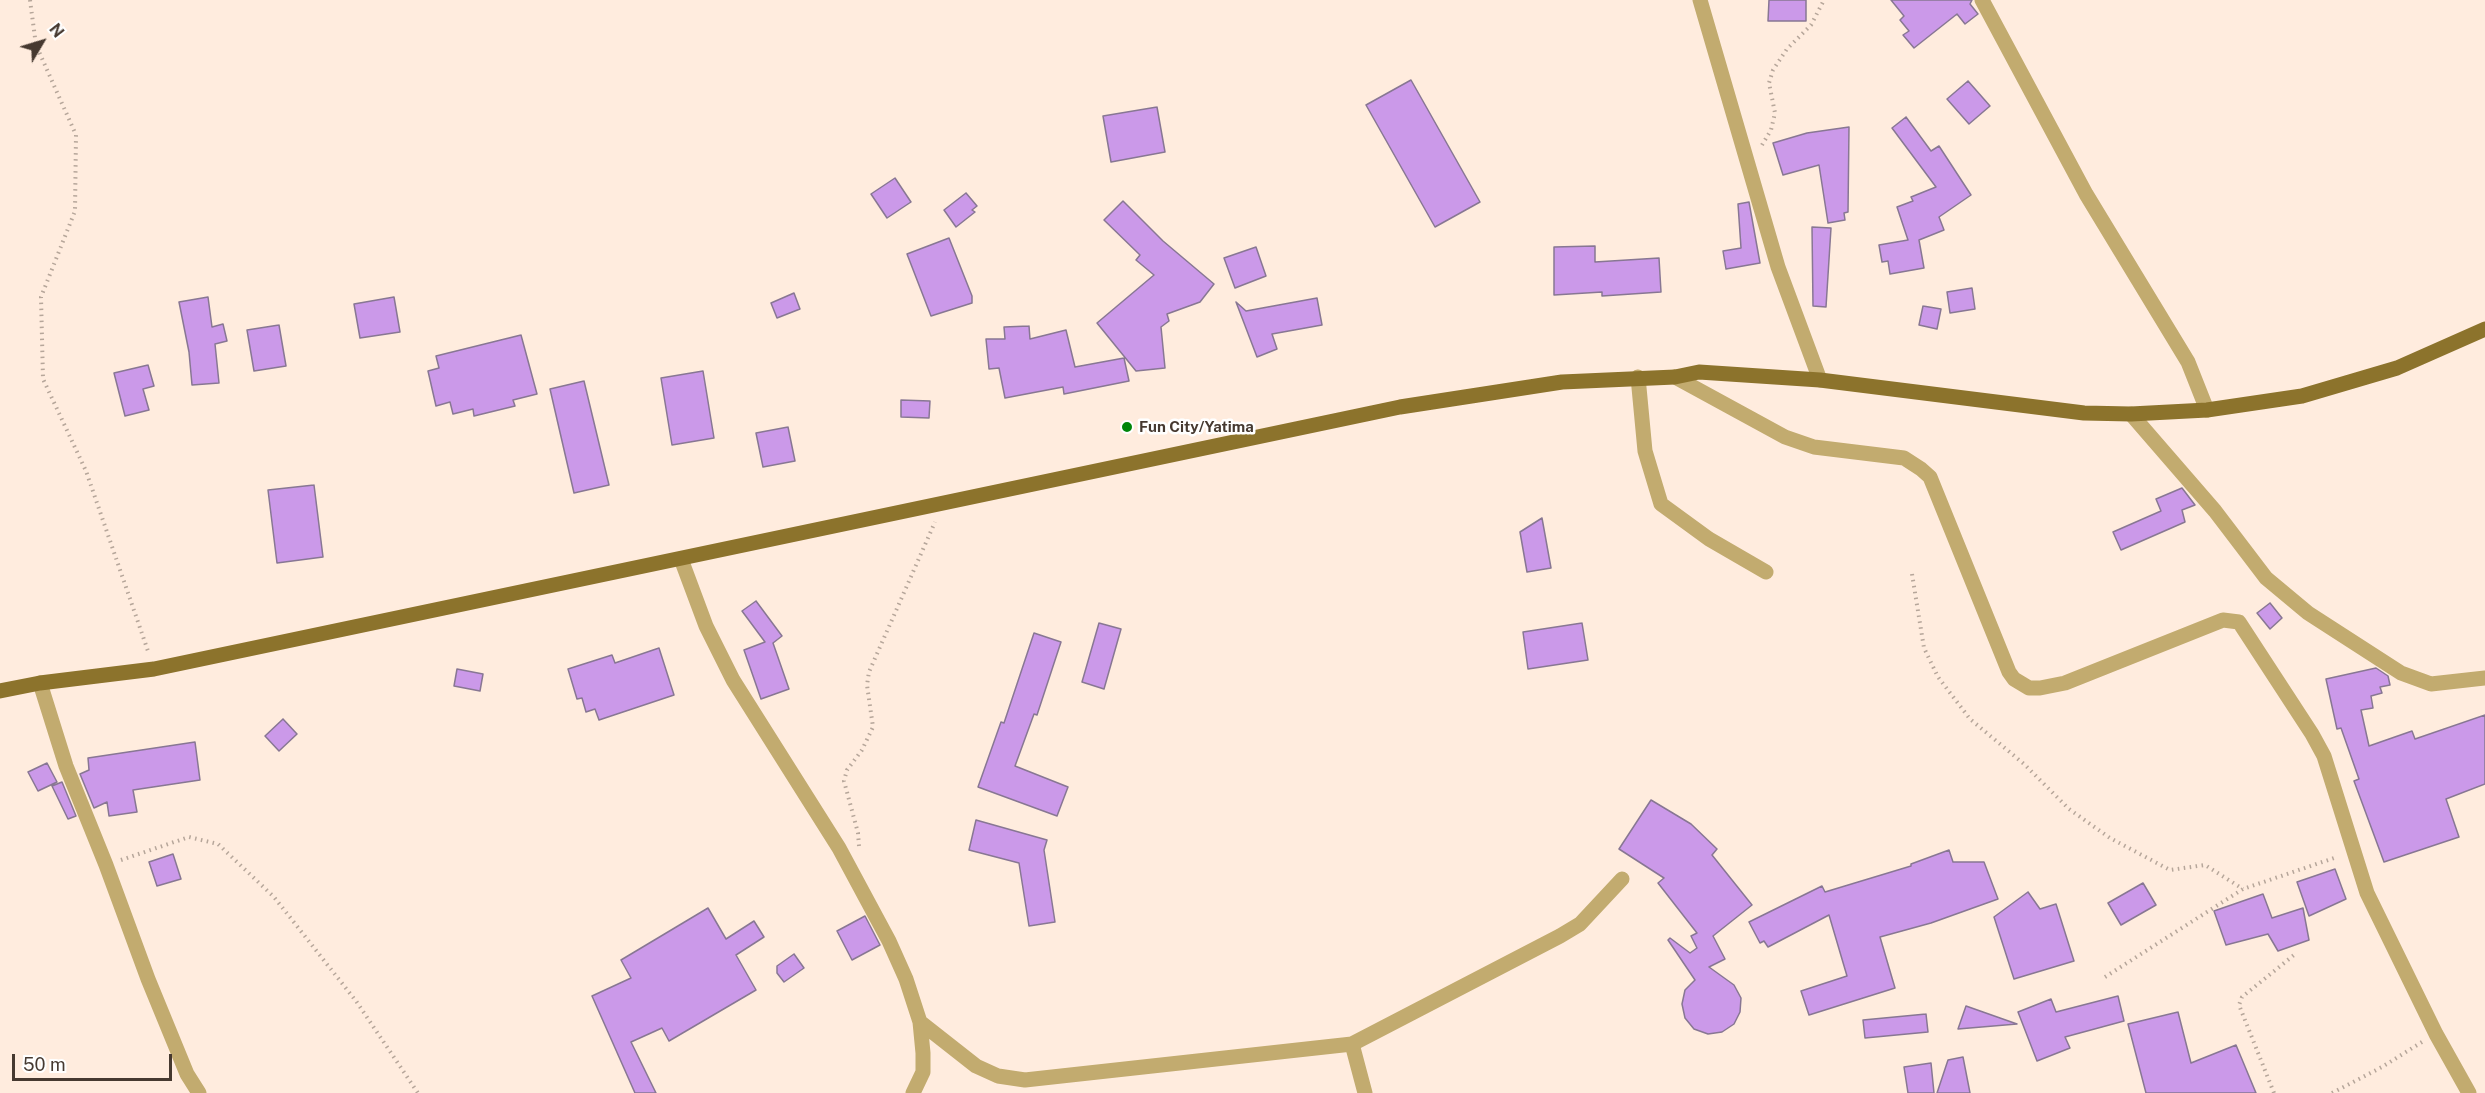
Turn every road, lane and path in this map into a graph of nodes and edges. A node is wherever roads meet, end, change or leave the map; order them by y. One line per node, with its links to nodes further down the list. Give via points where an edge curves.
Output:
1 (30, 0): 16 (path, via 36,45 76,135 75,211 41,297 43,379 86,471)
2 (1700, 0): 5 (street)
3 (1824, 0): 5 (path, via 1811,25 1773,70 1769,83 1775,113 1771,130)
4 (1982, 0): 10 (street, via 2086,194 2188,362)
5 (1749, 165): 9 (street, via 1779,267)
6 (2485, 329): 10 (main road, via 2397,368 2257,404)
7 (1675, 376): 8 (main road); 9 (main road, via 1699,372); 20 (street, via 1785,437 1814,447 1904,459 1921,469 1930,477 2009,672 2029,688 2065,683 2223,620 2239,622 2324,756)
8 (1638, 377): 12 (main road, via 1562,382 1400,407); 14 (street, via 1645,451 1661,504)
9 (1820, 380): 11 (main road, via 2084,413)
10 (2207, 410): 11 (main road)
11 (2131, 414): 17 (street, via 2215,511 2266,578 2308,613 2401,673 2431,684)
12 (943, 504): 13 (main road); 21 (path, via 869,672 873,727 844,781 858,833)
13 (681, 559): 16 (main road); 27 (street, via 706,626 733,680 839,848 889,941)
14 (1766, 572)
15 (1912, 574): 24 (path, via 1924,648 1938,676 1970,720 2024,764 2068,809 2110,838 2170,870 2205,865)
16 (154, 669): 18 (main road)
17 (2485, 678)
18 (40, 682): 19 (main road); 22 (street, via 66,766)
19 (0, 691)
20 (2352, 852): 24 (path); 28 (street, via 2388,940)
21 (859, 855)
22 (106, 865): 30 (street, via 148,979 187,1074); 31 (path, via 189,837 218,844 274,897 356,1001)
23 (1622, 879): 29 (street, via 1580,924)
24 (2243, 889): 26 (path)
25 (2294, 955): 34 (path, via 2242,997 2239,1005)
26 (2105, 977)
27 (921, 1022): 29 (street, via 976,1066 998,1076 1025,1080); 32 (street, via 923,1072)
28 (2436, 1034): 35 (path); 36 (street)
29 (1352, 1044): 33 (street)
30 (199, 1093)
31 (418, 1093)
32 (913, 1093)
33 (1365, 1093)
34 (2274, 1093)
35 (2332, 1093)
36 (2469, 1093)

